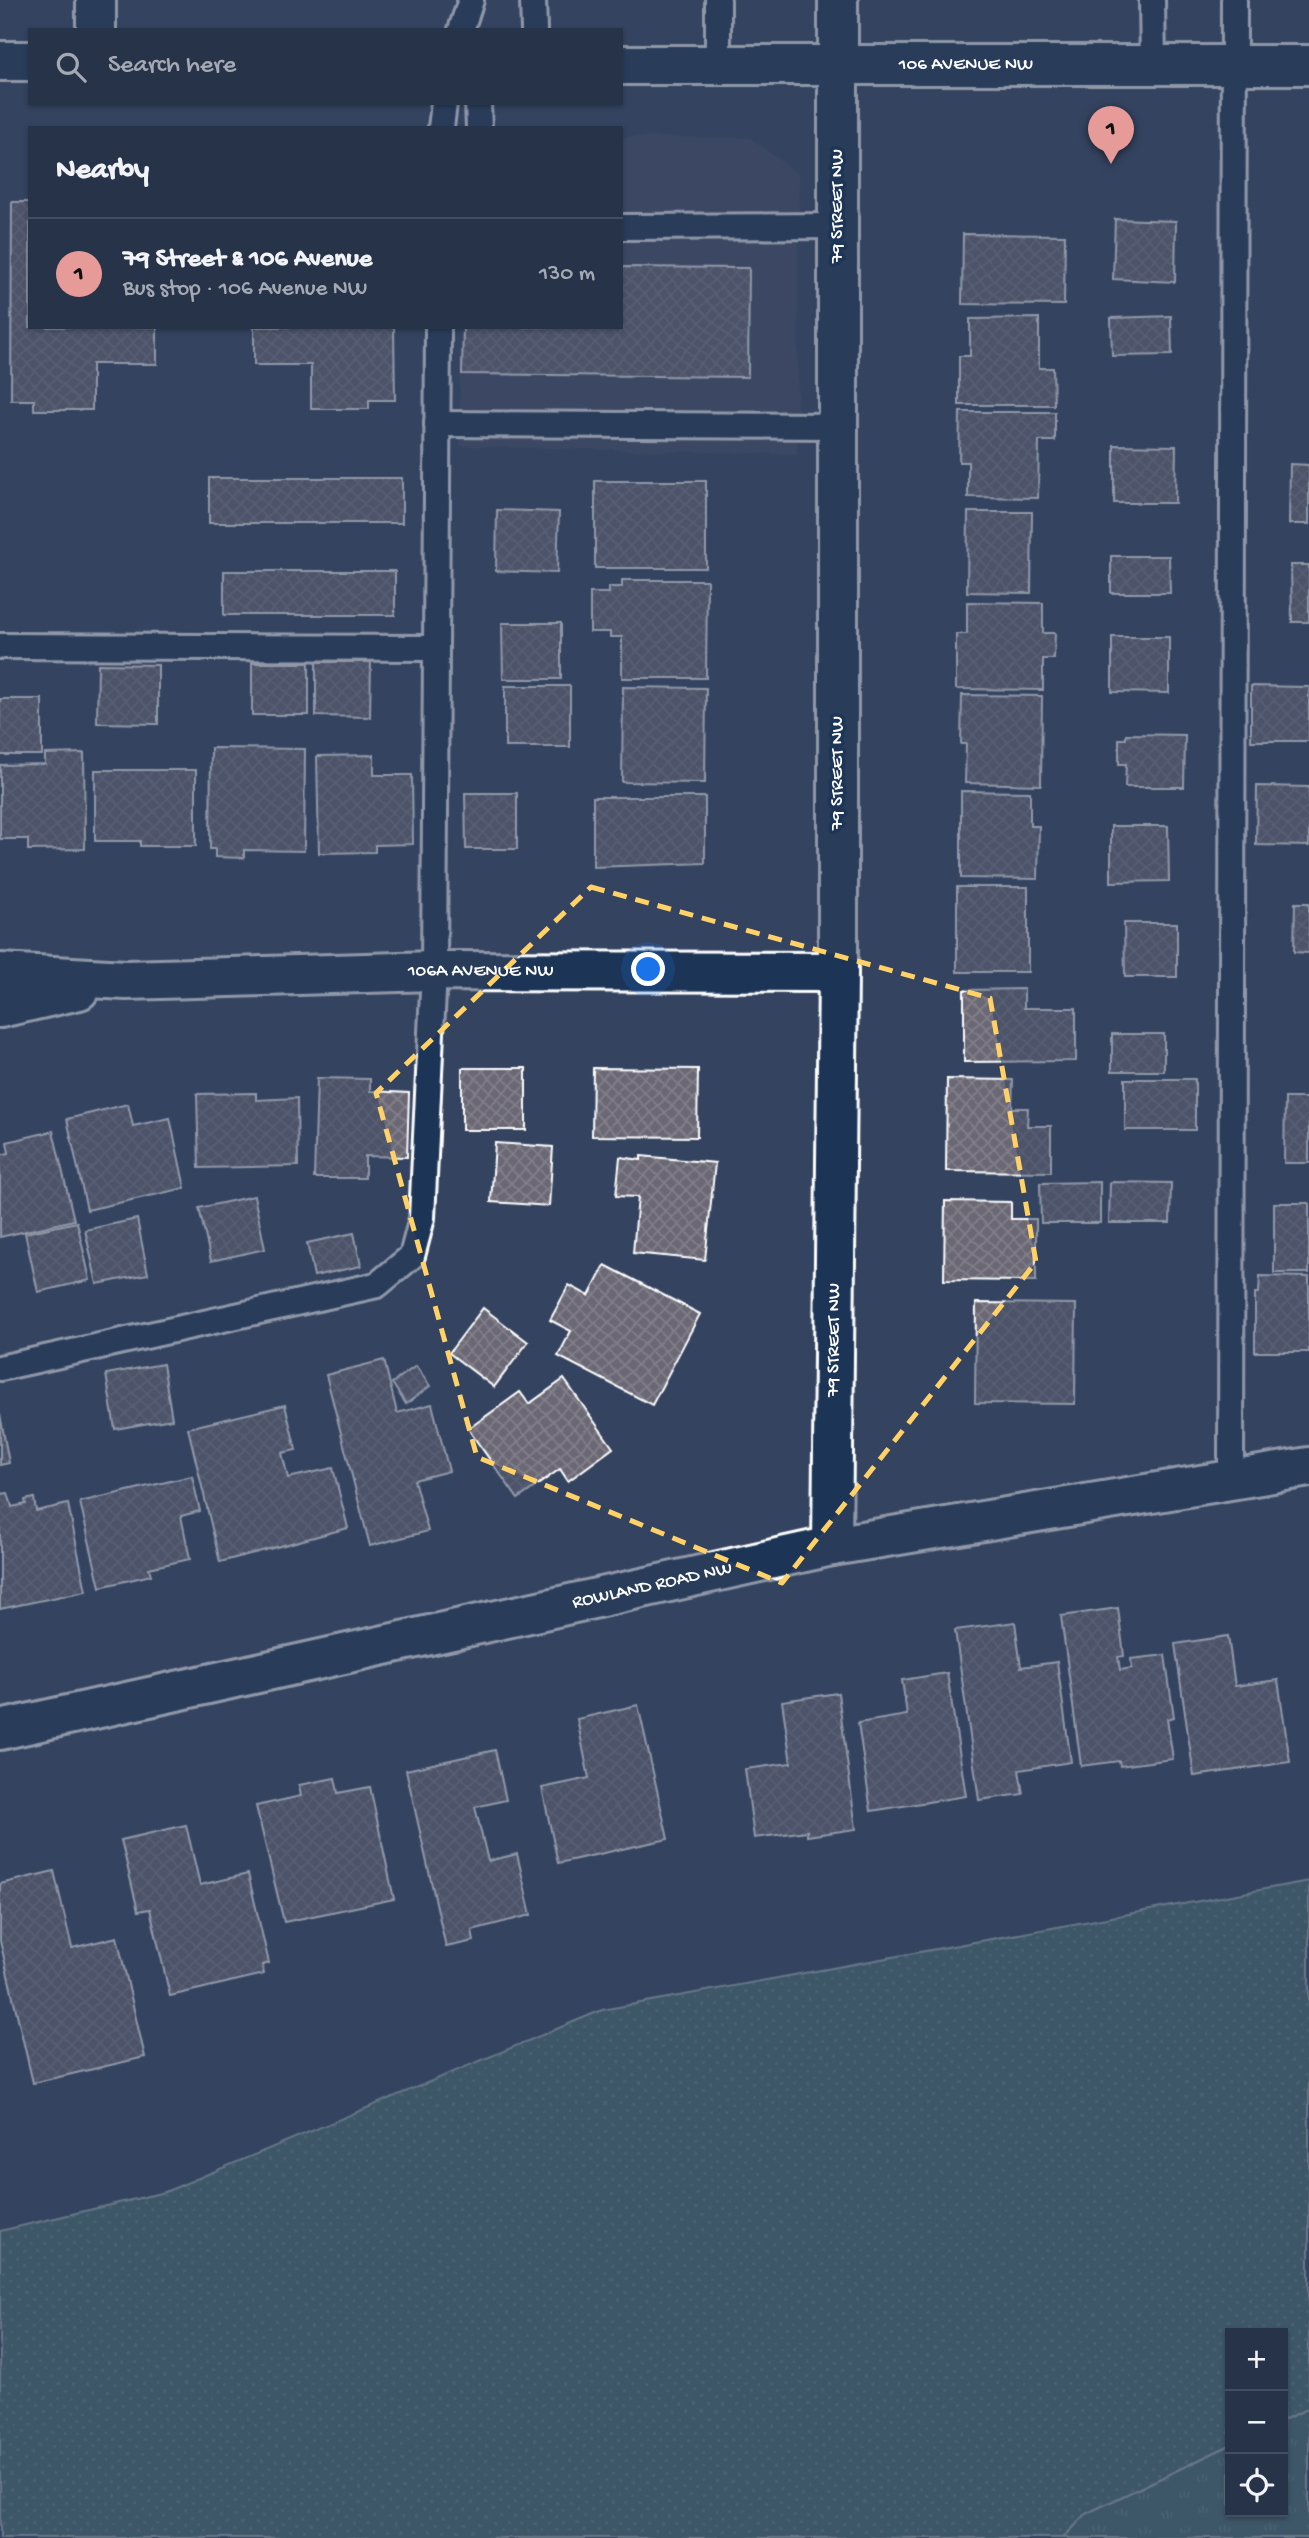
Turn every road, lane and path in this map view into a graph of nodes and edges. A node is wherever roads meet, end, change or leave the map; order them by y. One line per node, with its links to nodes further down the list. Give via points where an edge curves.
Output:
1 (96, 0): 8 (street)
2 (471, 0): 9 (lane)
3 (533, 0): 10 (lane)
4 (718, 0): 14 (lane)
5 (838, 0): 15 (street, 79 STREET NW)
6 (1152, 0): 16 (lane)
7 (1234, 0): 17 (lane)
8 (96, 28)
9 (462, 28)
10 (534, 28)
11 (0, 61): 12 (street)
12 (28, 61)
13 (623, 65): 14 (street, 106 AVENUE NW)
14 (718, 65): 15 (street, 106 AVENUE NW)
15 (838, 65): 16 (street, 106 AVENUE NW); 23 (street, 79 STREET NW)
16 (1153, 65): 17 (street, 106 AVENUE NW)
17 (1234, 65): 18 (street, 106 AVENUE NW); 37 (lane)
18 (1309, 65)
19 (444, 105): 21 (lane)
20 (478, 105): 22 (lane)
21 (441, 126)
22 (479, 126)
23 (838, 226): 24 (lane); 27 (street, 79 STREET NW)
24 (623, 227)
25 (438, 329): 26 (lane)
26 (436, 424): 27 (lane); 29 (lane)
27 (838, 426): 31 (street, 79 STREET NW)
28 (0, 646): 29 (lane)
29 (434, 648): 30 (lane)
30 (434, 971): 31 (street, 106A AVENUE NW); 33 (street, 106A AVENUE NW); 35 (lane, via 422,1218 412,1256 376,1285)
31 (838, 972): 38 (street, 79 STREET NW)
32 (0, 974): 33 (street, 106A AVENUE NW)
33 (126, 980): 34 (street, 106A AVENUE NW)
34 (0, 1008)
35 (0, 1368)
36 (1309, 1467): 37 (street, ROWLAND ROAD NW)
37 (1231, 1478): 38 (street, ROWLAND ROAD NW)
38 (832, 1546): 39 (street, ROWLAND ROAD NW)
39 (0, 1730)

